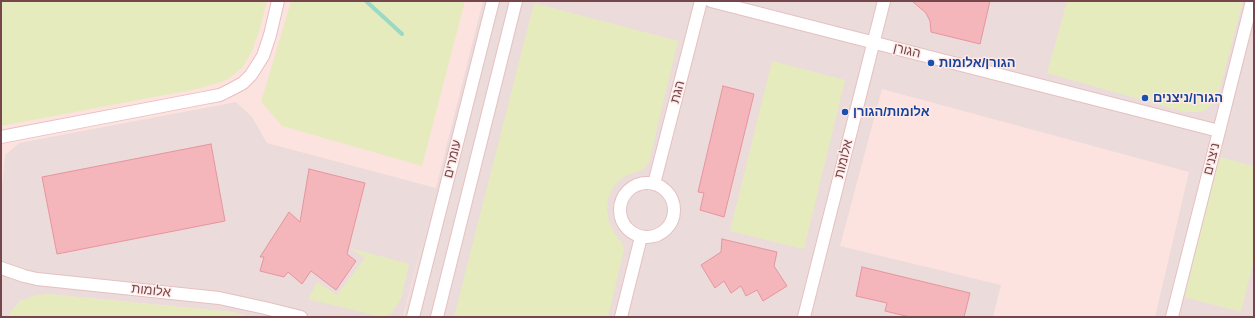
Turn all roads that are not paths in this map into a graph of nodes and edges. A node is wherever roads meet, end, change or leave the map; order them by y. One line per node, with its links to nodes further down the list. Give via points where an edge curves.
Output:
1 (278, 1): 10 (street, via 263,56 251,75 220,95)
2 (493, 1): 15 (street, עומרים)
3 (516, 1): 16 (street, עומרים)
4 (702, 1): 11 (street, הגת)
5 (711, 1): 8 (street, הגורן)
6 (884, 1): 8 (street, אלומות)
7 (1252, 1): 9 (street, ניצנים)
8 (873, 42): 9 (street, הגורן); 18 (street, אלומות)
9 (1219, 130): 19 (street, ניצנים)
10 (1, 137)
11 (654, 184): 12 (street, via 662,187 669,195 673,205 673,216 669,226 662,233 652,237); 12 (street, via 641,183 631,187 620,204 620,215 624,225)
12 (641, 237): 17 (street)
13 (1, 268): 14 (street, אלומות, via 37,278 226,300)
14 (301, 317)
15 (413, 317)
16 (437, 317)
17 (621, 317)
18 (804, 317)
19 (1172, 317)

